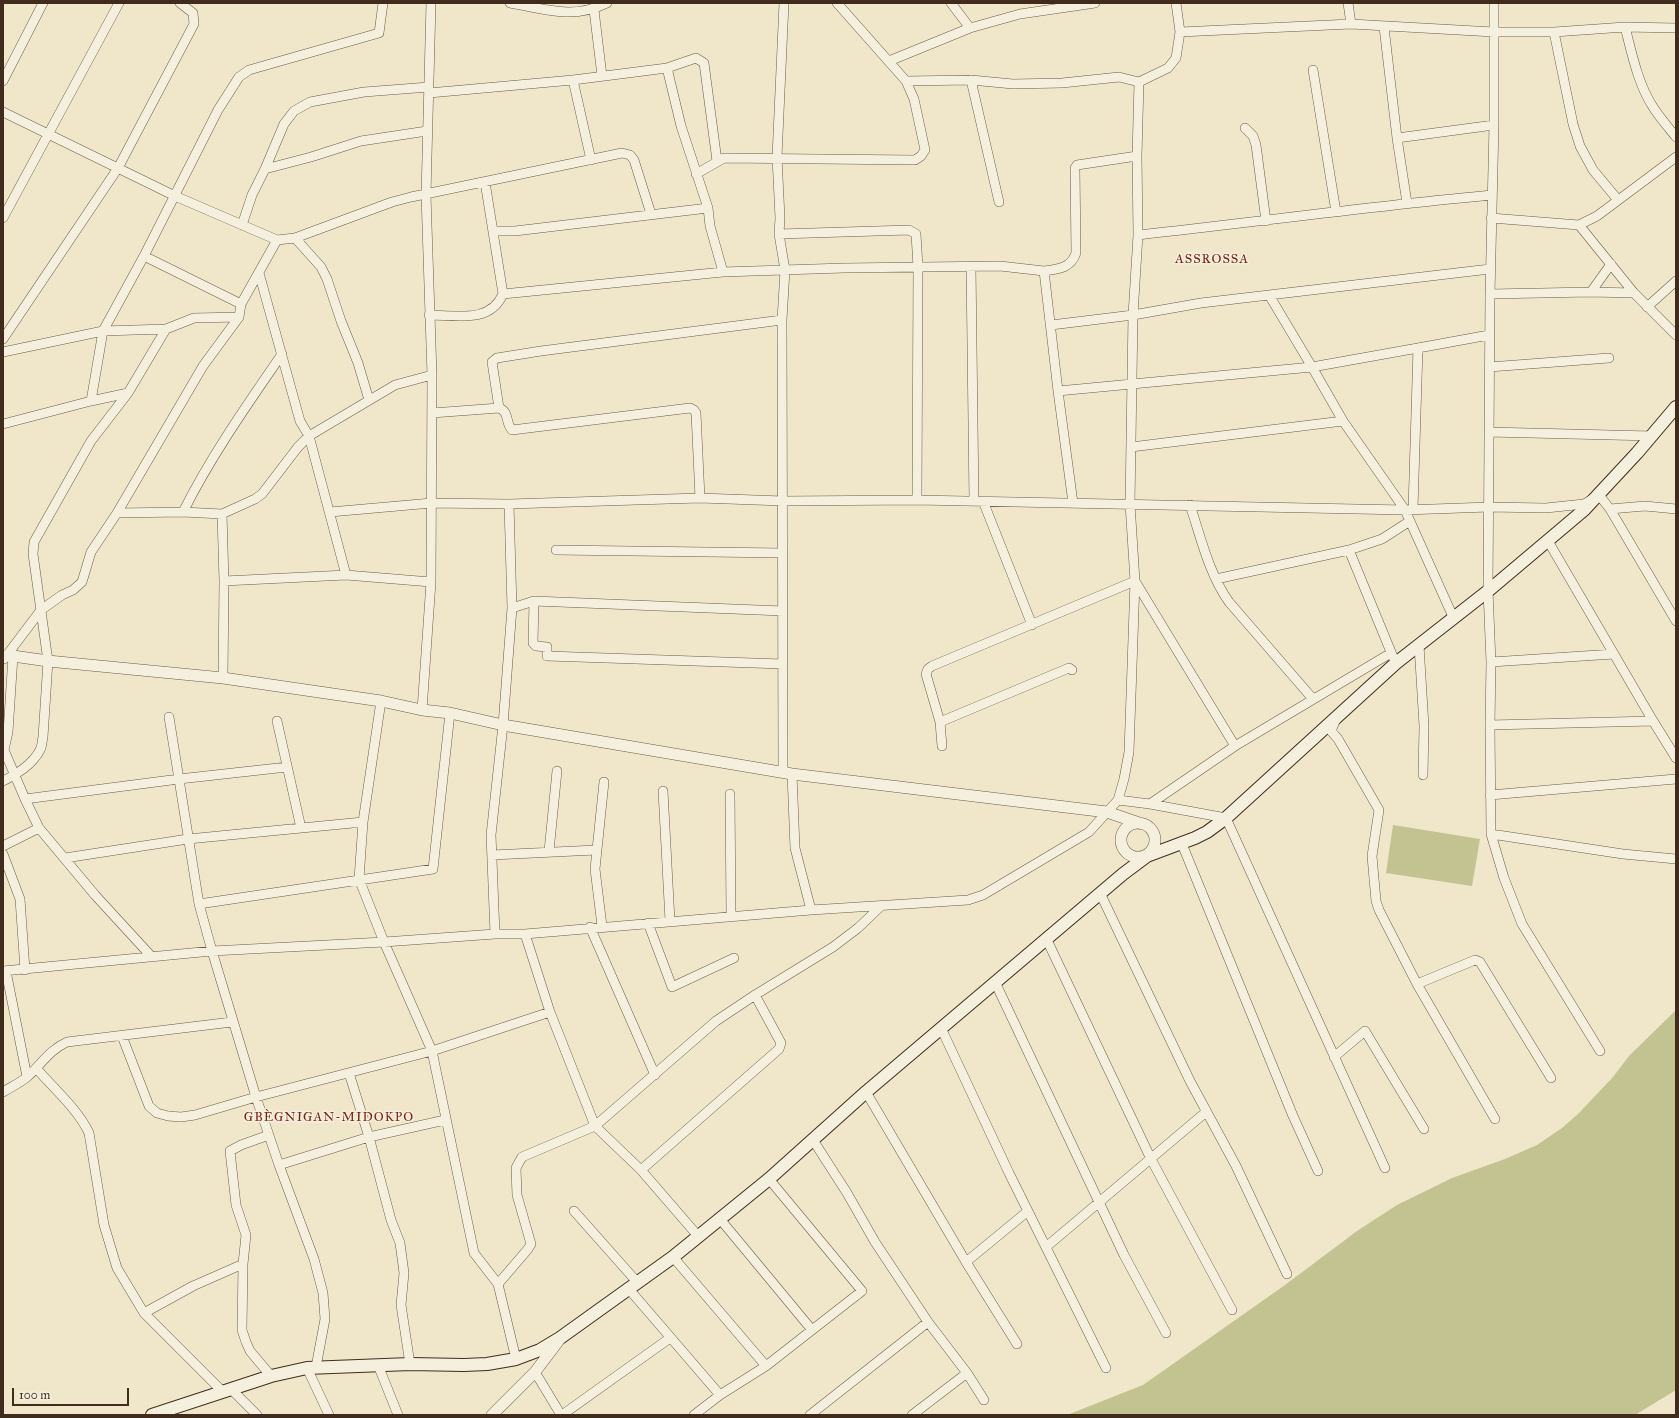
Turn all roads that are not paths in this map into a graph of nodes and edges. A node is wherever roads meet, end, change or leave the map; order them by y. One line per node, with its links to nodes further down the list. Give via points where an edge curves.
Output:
1 (42, 3): 30 (street)
2 (120, 3): 38 (street)
3 (180, 3): 46 (street, via 193,13 194,24)
4 (384, 3): 52 (street, via 379,33 249,70 239,77 218,110)
5 (431, 3): 33 (street)
6 (510, 3): 15 (street, via 555,12 578,13)
7 (607, 3): 15 (street)
8 (784, 3): 42 (street)
9 (951, 3): 19 (street)
10 (1095, 3): 19 (street, via 1020,14)
11 (1176, 3): 21 (street)
12 (1348, 3): 16 (street)
13 (1494, 3): 22 (street)
14 (842, 5): 24 (street)
15 (594, 10): 27 (street)
16 (1351, 24): 17 (street); 21 (street)
17 (1384, 27): 22 (street); 40 (street)
18 (1625, 27): 20 (street); 23 (street); 39 (street, via 1644,88 1653,106)
19 (970, 28): 24 (street)
20 (1676, 28)
21 (1180, 32): 32 (street, via 1176,58 1168,68)
22 (1494, 32): 23 (street); 35 (street)
23 (1554, 32): 53 (street, via 1580,146 1593,170)
24 (889, 61): 31 (street)
25 (667, 68): 27 (street); 45 (street, via 696,58 704,63); 48 (street)
26 (1313, 70): 57 (street)
27 (602, 76): 28 (street)
28 (573, 80): 33 (street); 44 (street)
29 (971, 80): 31 (street); 32 (street, via 1013,84 1119,78); 54 (street)
30 (3, 81)
31 (906, 81): 42 (street, via 914,99 925,150 915,160)
32 (1139, 82): 41 (street)
33 (428, 90): 37 (street); 47 (street, via 364,92 310,102 294,111 284,124)
34 (3, 112): 38 (street)
35 (1494, 125): 40 (street); 51 (street)
36 (1245, 128): 61 (street, via 1253,136 1256,145)
37 (427, 131): 47 (street, via 361,141); 50 (street)
38 (49, 135): 46 (street); 59 (street)
39 (1676, 137)
40 (1397, 138): 55 (street)
41 (1136, 156): 66 (street); 75 (street, via 1075,168 1076,252 1071,263 1062,268)
42 (777, 157): 45 (street, via 724,158); 65 (street)
43 (1676, 157): 53 (street)
44 (591, 160): 49 (street); 58 (street, via 622,153 630,155 634,160)
45 (717, 161): 48 (street)
46 (118, 168): 52 (street); 95 (street)
47 (266, 169): 62 (street, via 252,195)
48 (696, 174): 56 (street)
49 (485, 182): 50 (street); 64 (street)
50 (426, 195): 67 (street, via 392,202); 86 (street)
51 (1492, 195): 55 (street); 60 (street)
52 (175, 196): 62 (street); 69 (street)
53 (1618, 200): 63 (street, via 1597,216)
54 (999, 202)
55 (1407, 203): 57 (street)
56 (708, 208): 58 (street); 76 (street, via 710,226)
57 (1336, 212): 61 (street)
58 (651, 214): 64 (street, via 515,231)
59 (3, 218)
60 (1491, 218): 63 (street); 73 (street)
61 (1266, 221): 66 (street)
62 (242, 225): 68 (street)
63 (1579, 225): 70 (street)
64 (494, 231): 81 (street)
65 (779, 234): 72 (street, via 909,230 916,234); 74 (street)
66 (1138, 235): 87 (street)
67 (295, 238): 68 (street); 106 (street, via 321,267 327,279)
68 (277, 240): 77 (street)
69 (144, 256): 84 (street); 92 (street)
70 (1611, 264): 79 (street); 80 (street)
71 (971, 267): 72 (street); 75 (street, via 1000,266); 121 (street)
72 (918, 268): 74 (street); 119 (street)
73 (1490, 269): 82 (street); 83 (street)
74 (785, 270): 76 (street); 89 (street)
75 (1044, 271): 90 (street)
76 (723, 272): 81 (street)
77 (259, 273): 84 (street); 98 (street)
78 (1676, 281): 85 (street)
79 (1591, 292): 80 (street); 82 (street)
80 (1634, 293): 85 (street)
81 (503, 294): 86 (street, via 500,302 492,310 478,316)
82 (1490, 294): 93 (street)
83 (1269, 295): 87 (street, via 1201,302); 100 (street)
84 (241, 304): 88 (street)
85 (1647, 307): 94 (street)
86 (429, 315): 102 (street)
87 (1133, 315): 90 (street); 103 (street)
88 (239, 317): 91 (street, via 194,318); 133 (street, via 203,366)
89 (782, 320): 109 (street, via 541,350 497,358 492,362); 120 (street)
90 (1051, 325): 104 (street)
91 (166, 329): 92 (street); 105 (street)
92 (103, 331): 97 (street); 107 (street)
93 (1489, 335): 96 (street); 101 (street)
94 (1676, 335)
95 (3, 339)
96 (1418, 348): 100 (street); 129 (street)
97 (3, 352)
98 (282, 354): 114 (street, via 300,421); 131 (street, via 229,431 200,478)
99 (1609, 358): 101 (street)
100 (1312, 367): 103 (street); 111 (street)
101 (1489, 367): 113 (street)
102 (432, 375): 106 (street, via 395,385); 110 (street)
103 (1131, 385): 104 (street); 116 (street)
104 (1058, 391): 123 (street)
105 (128, 393): 107 (street); 148 (street, via 91,441 34,542 33,554)
106 (370, 400): 114 (street)
107 (91, 401): 112 (street)
108 (1676, 407): 115 (main road)
109 (499, 408): 110 (street); 118 (street, via 504,410 512,430 690,408 696,413)
110 (432, 413): 122 (street)
111 (1343, 421): 116 (street); 129 (street)
112 (3, 424)
113 (1489, 432): 115 (street); 127 (street)
114 (309, 436): 132 (street); 134 (street, via 262,494)
115 (1652, 436): 117 (main road)
116 (1131, 447): 125 (street)
117 (1599, 495): 127 (street, via 1584,504 1571,506); 128 (street); 136 (main road)
118 (700, 498): 120 (street); 124 (street)
119 (917, 500): 120 (street); 121 (street)
120 (783, 501): 139 (street)
121 (978, 501): 123 (street); 152 (street)
122 (432, 503): 124 (street); 132 (street); 144 (street)
123 (1073, 503): 125 (street)
124 (509, 504): 147 (street)
125 (1130, 504): 126 (street); 143 (street)
126 (1190, 505): 129 (street); 141 (street)
127 (1489, 507): 129 (street); 145 (street)
128 (1610, 508): 130 (street, via 1645,506); 151 (street)
129 (1409, 509): 135 (street)
130 (1676, 509)
131 (183, 512): 133 (street); 134 (street)
132 (330, 512): 140 (street)
133 (117, 513): 148 (street, via 91,552 82,582)
134 (222, 514): 142 (street)
135 (1410, 520): 138 (street, via 1382,539); 150 (street)
136 (1548, 541): 145 (main road); 154 (street)
137 (556, 550): 139 (street)
138 (1349, 550): 141 (street); 156 (street)
139 (783, 553): 149 (street)
140 (346, 575): 142 (street); 144 (street)
141 (1216, 580): 162 (street, via 1229,602)
142 (224, 581): 161 (street)
143 (1135, 581): 152 (street); 174 (street); 189 (street, via 1129,752)
144 (431, 582): 164 (street)
145 (1488, 591): 150 (main road); 158 (street)
146 (534, 601): 147 (street); 149 (street); 159 (street, via 533,644 547,647 547,656)
147 (512, 608): 172 (street)
148 (41, 610): 155 (street); 157 (street)
149 (783, 611): 159 (street)
150 (1454, 619): 153 (main road)
151 (1676, 621)
152 (1032, 625): 170 (street, via 932,666 928,670 926,674)
153 (1419, 645): 156 (main road); 179 (street, via 1424,726)
154 (1614, 654): 158 (street); 169 (street)
155 (6, 657): 157 (street); 180 (street, via 8,732 4,750)
156 (1394, 658): 162 (street); 167 (main road)
157 (48, 661): 161 (street); 180 (street, via 41,749)
158 (1491, 662): 171 (street)
159 (783, 664): 178 (street)
160 (1072, 670): 170 (street, via 1069,668)
161 (223, 678): 163 (street)
162 (1313, 699): 174 (street)
163 (381, 701): 164 (street); 193 (street)
164 (422, 710): 165 (street)
165 (450, 713): 172 (street); 208 (street, via 433,869)
166 (169, 716): 181 (street)
167 (1336, 719): 192 (main road); 228 (street, via 1331,731 1379,810 1372,856 1376,901)
168 (277, 721): 176 (street)
169 (1653, 721): 171 (street); 175 (street)
170 (940, 722): 173 (street)
171 (1490, 724): 187 (street)
172 (503, 725): 178 (street); 204 (street, via 491,836)
173 (942, 746)
174 (1235, 746): 190 (street)
175 (1676, 758)
176 (287, 767): 181 (street); 196 (street)
177 (557, 771): 202 (street)
178 (787, 774): 191 (street); 212 (street, via 795,848)
179 (1423, 775)
180 (15, 776): 183 (street); 188 (street)
181 (179, 779): 188 (street); 198 (street)
182 (1676, 779): 187 (street)
183 (3, 781)
184 (604, 782): 201 (street)
185 (662, 791): 214 (street)
186 (730, 794): 213 (street)
187 (1490, 795): 197 (street)
188 (25, 799): 195 (street)
189 (1118, 800): 190 (street); 191 (street)
190 (1150, 804): 192 (street)
191 (1107, 812): 194 (street); 211 (street, via 1089,832 976,898)
192 (1226, 818): 199 (main road, via 1207,832); 236 (street)
193 (363, 822): 196 (street); 208 (street)
194 (1142, 824): 205 (street, via 1150,828 1154,836 1154,844); 205 (street, via 1133,824 1126,828 1122,836 1122,845 1129,855)
195 (39, 828): 200 (street); 206 (street)
196 (300, 828): 198 (street)
197 (1491, 834): 207 (street, via 1623,854); 235 (street, via 1504,878 1522,924)
198 (188, 839): 206 (street); 210 (street)
199 (1182, 844): 205 (main road); 257 (street)
200 (3, 846)
201 (596, 850): 202 (street); 216 (street, via 596,877)
202 (549, 851): 204 (street)
203 (3, 854): 225 (street, via 20,899)
204 (492, 854): 218 (street)
205 (1147, 856): 209 (main road)
206 (64, 858): 223 (street, via 94,895)
207 (1676, 859)
208 (360, 880): 210 (street); 221 (street)
209 (1100, 893): 220 (main road); 245 (street)
210 (199, 904): 222 (street)
211 (881, 906): 212 (street); 229 (street, via 833,947)
212 (811, 910): 213 (street)
213 (731, 916): 214 (street)
214 (670, 921): 215 (street)
215 (648, 923): 216 (street); 224 (street, via 672,987)
216 (602, 926): 217 (street)
217 (590, 927): 219 (street); 239 (street)
218 (494, 934): 219 (street); 221 (street)
219 (525, 934): 230 (street)
220 (1046, 938): 227 (main road); 253 (street)
221 (384, 942): 222 (street); 234 (street)
222 (212, 951): 223 (street); 231 (street)
223 (151, 956): 225 (street)
224 (734, 958)
225 (25, 970): 226 (street)
226 (4, 971): 240 (street)
227 (995, 982): 232 (main road); 259 (street)
228 (1417, 984): 241 (street, via 1475,960 1480,962); 246 (street)
229 (755, 995): 239 (street, via 716,1021); 256 (street, via 781,1043 779,1049)
230 (550, 1012): 234 (street); 248 (street)
231 (232, 1022): 233 (street); 244 (street)
232 (941, 1028): 243 (main road); 260 (street)
233 (122, 1036): 237 (street, via 67,1042 58,1046); 244 (street, via 144,1097 157,1113 180,1117 195,1115)
234 (432, 1050): 238 (street); 247 (street)
235 (1600, 1051)
236 (1334, 1057): 249 (street, via 1365,1031); 255 (street)
237 (36, 1068): 240 (street); 272 (street, via 76,1112 89,1133 108,1243 117,1268)
238 (349, 1073): 244 (street); 251 (street)
239 (655, 1075): 248 (street)
240 (27, 1076): 242 (street)
241 (1551, 1078)
242 (3, 1092)
243 (866, 1092): 252 (main road); 266 (street)
244 (256, 1097): 250 (street)
245 (1206, 1112): 253 (street); 268 (street, via 1236,1166)
246 (1495, 1119)
247 (445, 1120): 251 (street); 269 (street, via 474,1253)
248 (595, 1126): 256 (street); 269 (street, via 522,1157 516,1168 517,1196 531,1244)
249 (1424, 1129)
250 (269, 1134): 254 (street); 267 (street, via 230,1151 236,1205 246,1235)
251 (369, 1137): 254 (street); 280 (street, via 391,1220 400,1243 404,1273 401,1305)
252 (813, 1140): 258 (main road); 273 (street, via 875,1242)
253 (1151, 1159): 259 (street); 271 (street)
254 (279, 1165): 283 (street, via 314,1259 323,1293 325,1318)
255 (1385, 1168)
256 (641, 1170): 263 (street)
257 (1318, 1171)
258 (769, 1179): 262 (main road); 274 (street, via 862,1291)
259 (1099, 1202): 264 (street); 275 (street)
260 (1028, 1211): 264 (street); 266 (street)
261 (574, 1212): 270 (street)
262 (720, 1219): 263 (main road); 274 (street)
263 (698, 1236): 265 (main road)
264 (1046, 1247): 284 (street)
265 (673, 1257): 270 (main road); 282 (street)
266 (966, 1262): 278 (street)
267 (243, 1264): 272 (street, via 193,1286); 287 (street, via 242,1330 250,1352)
268 (1287, 1274)
269 (498, 1284): 279 (street)
270 (633, 1285): 276 (main road); 277 (street)
271 (1232, 1310)
272 (144, 1314): 288 (street)
273 (928, 1322): 286 (street); 298 (street)
274 (812, 1330): 282 (street)
275 (1166, 1333)
276 (560, 1338): 279 (main road, via 540,1350); 285 (street)
277 (670, 1338): 289 (street); 296 (street)
278 (1017, 1344)
279 (516, 1359): 280 (main road, via 464,1366)
280 (410, 1364): 281 (main road)
281 (378, 1365): 283 (main road); 295 (street)
282 (766, 1366): 289 (street)
283 (311, 1367): 287 (main road); 294 (street)
284 (1106, 1368)
285 (536, 1372): 291 (street); 296 (street)
286 (967, 1372): 290 (street); 299 (street)
287 (271, 1376): 288 (main road)
288 (227, 1390): 292 (main road); 293 (street)
289 (720, 1395): 297 (street)
290 (984, 1400)
291 (494, 1414)
292 (152, 1415)
293 (258, 1415)
294 (329, 1415)
295 (398, 1415)
296 (562, 1415)
297 (694, 1415)
298 (810, 1415)
299 (912, 1415)

